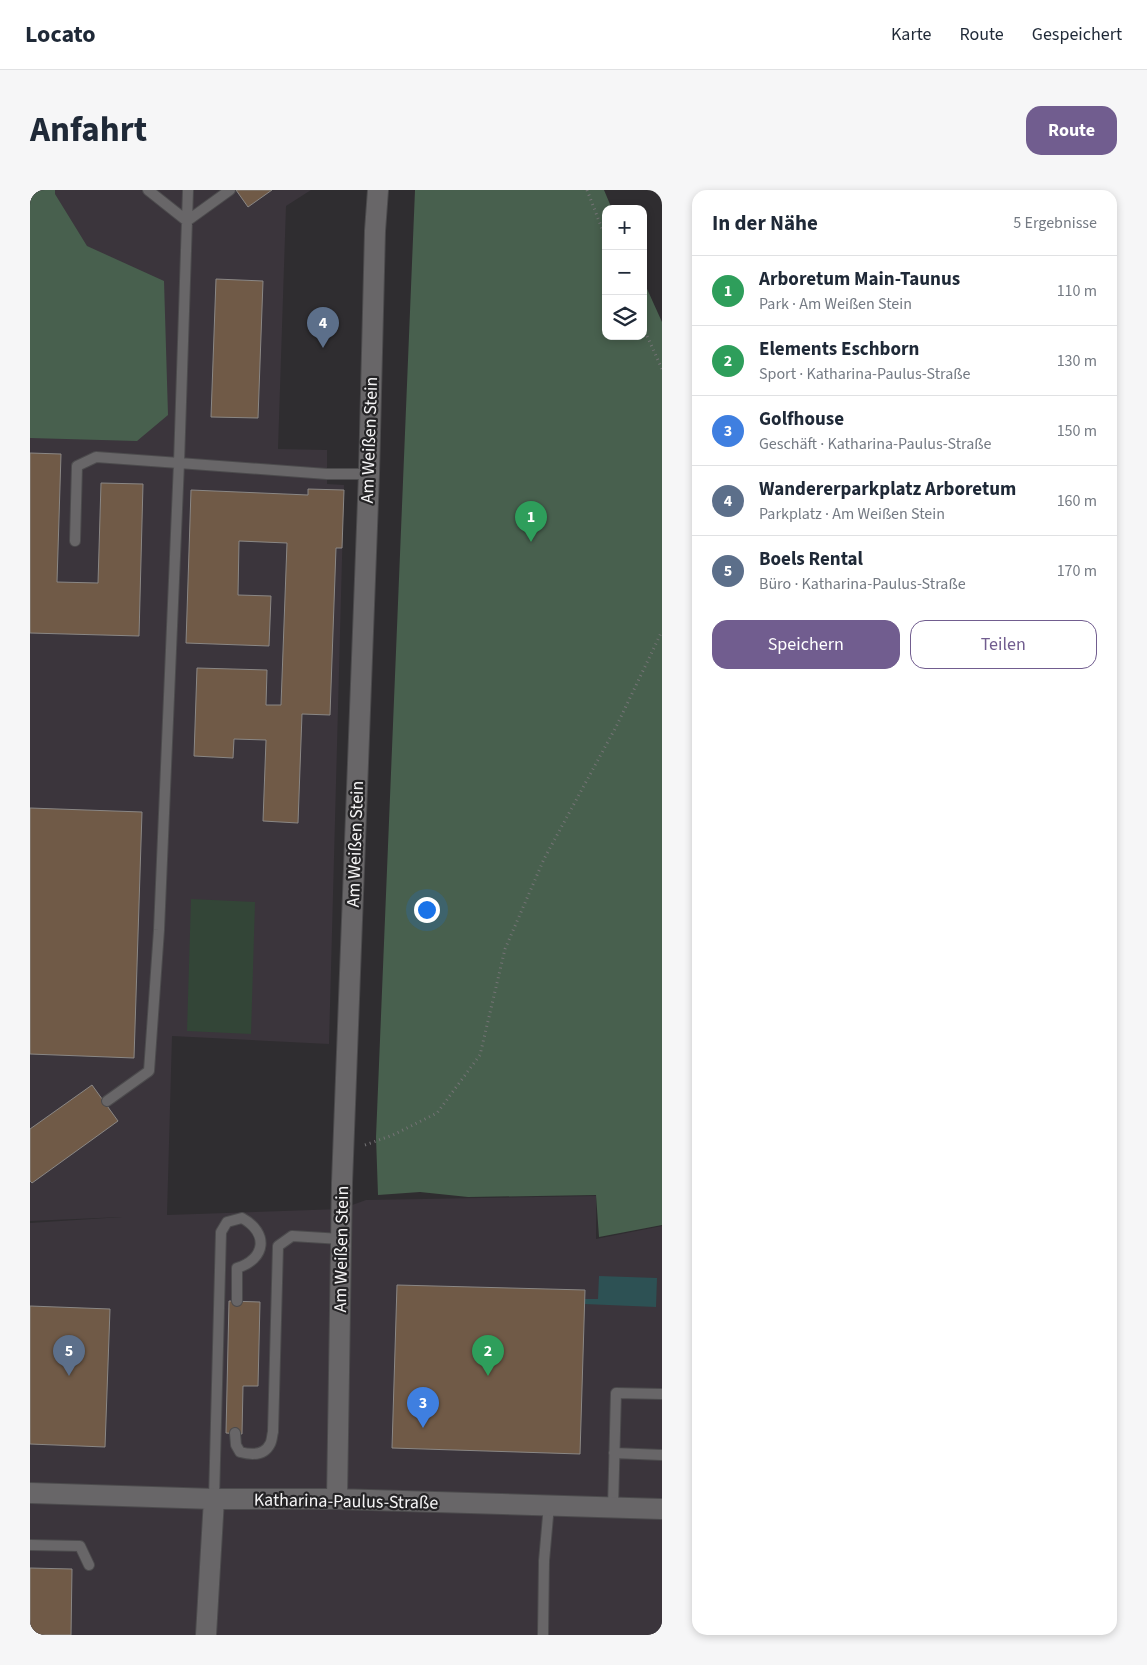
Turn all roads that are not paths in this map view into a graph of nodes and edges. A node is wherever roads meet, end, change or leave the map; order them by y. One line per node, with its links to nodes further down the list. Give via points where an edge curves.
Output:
1 (148, 190): 5 (lane)
2 (188, 190): 5 (lane)
3 (230, 190): 5 (lane)
4 (378, 190): 7 (street, Am Weißen Stein)
5 (187, 221): 6 (lane)
6 (179, 463): 7 (lane); 8 (lane, via 96,457 77,466); 9 (lane, via 160,920 149,1071)
7 (369, 474): 10 (street, Am Weißen Stein)
8 (75, 541)
9 (107, 1102)
10 (341, 1239): 13 (lane, via 292,1236 278,1246 270,1445 260,1453 240,1452); 18 (street, Am Weißen Stein)
11 (237, 1301): 17 (lane, via 237,1268 258,1256 261,1243 258,1230 242,1218 226,1222 221,1232)
12 (662, 1394): 14 (lane, via 616,1393)
13 (235, 1434)
14 (614, 1453): 15 (lane); 20 (lane)
15 (662, 1455)
16 (30, 1493): 17 (street, Katharina-Paulus-Straße)
17 (214, 1499): 18 (street, Katharina-Paulus-Straße); 24 (street)
18 (337, 1499): 19 (street, Katharina-Paulus-Straße)
19 (549, 1505): 20 (street, Katharina-Paulus-Straße); 25 (lane)
20 (613, 1507): 21 (street, Katharina-Paulus-Straße)
21 (662, 1509)
22 (30, 1545): 23 (lane, via 80,1546)
23 (90, 1565)
24 (206, 1635)
25 (543, 1635)

